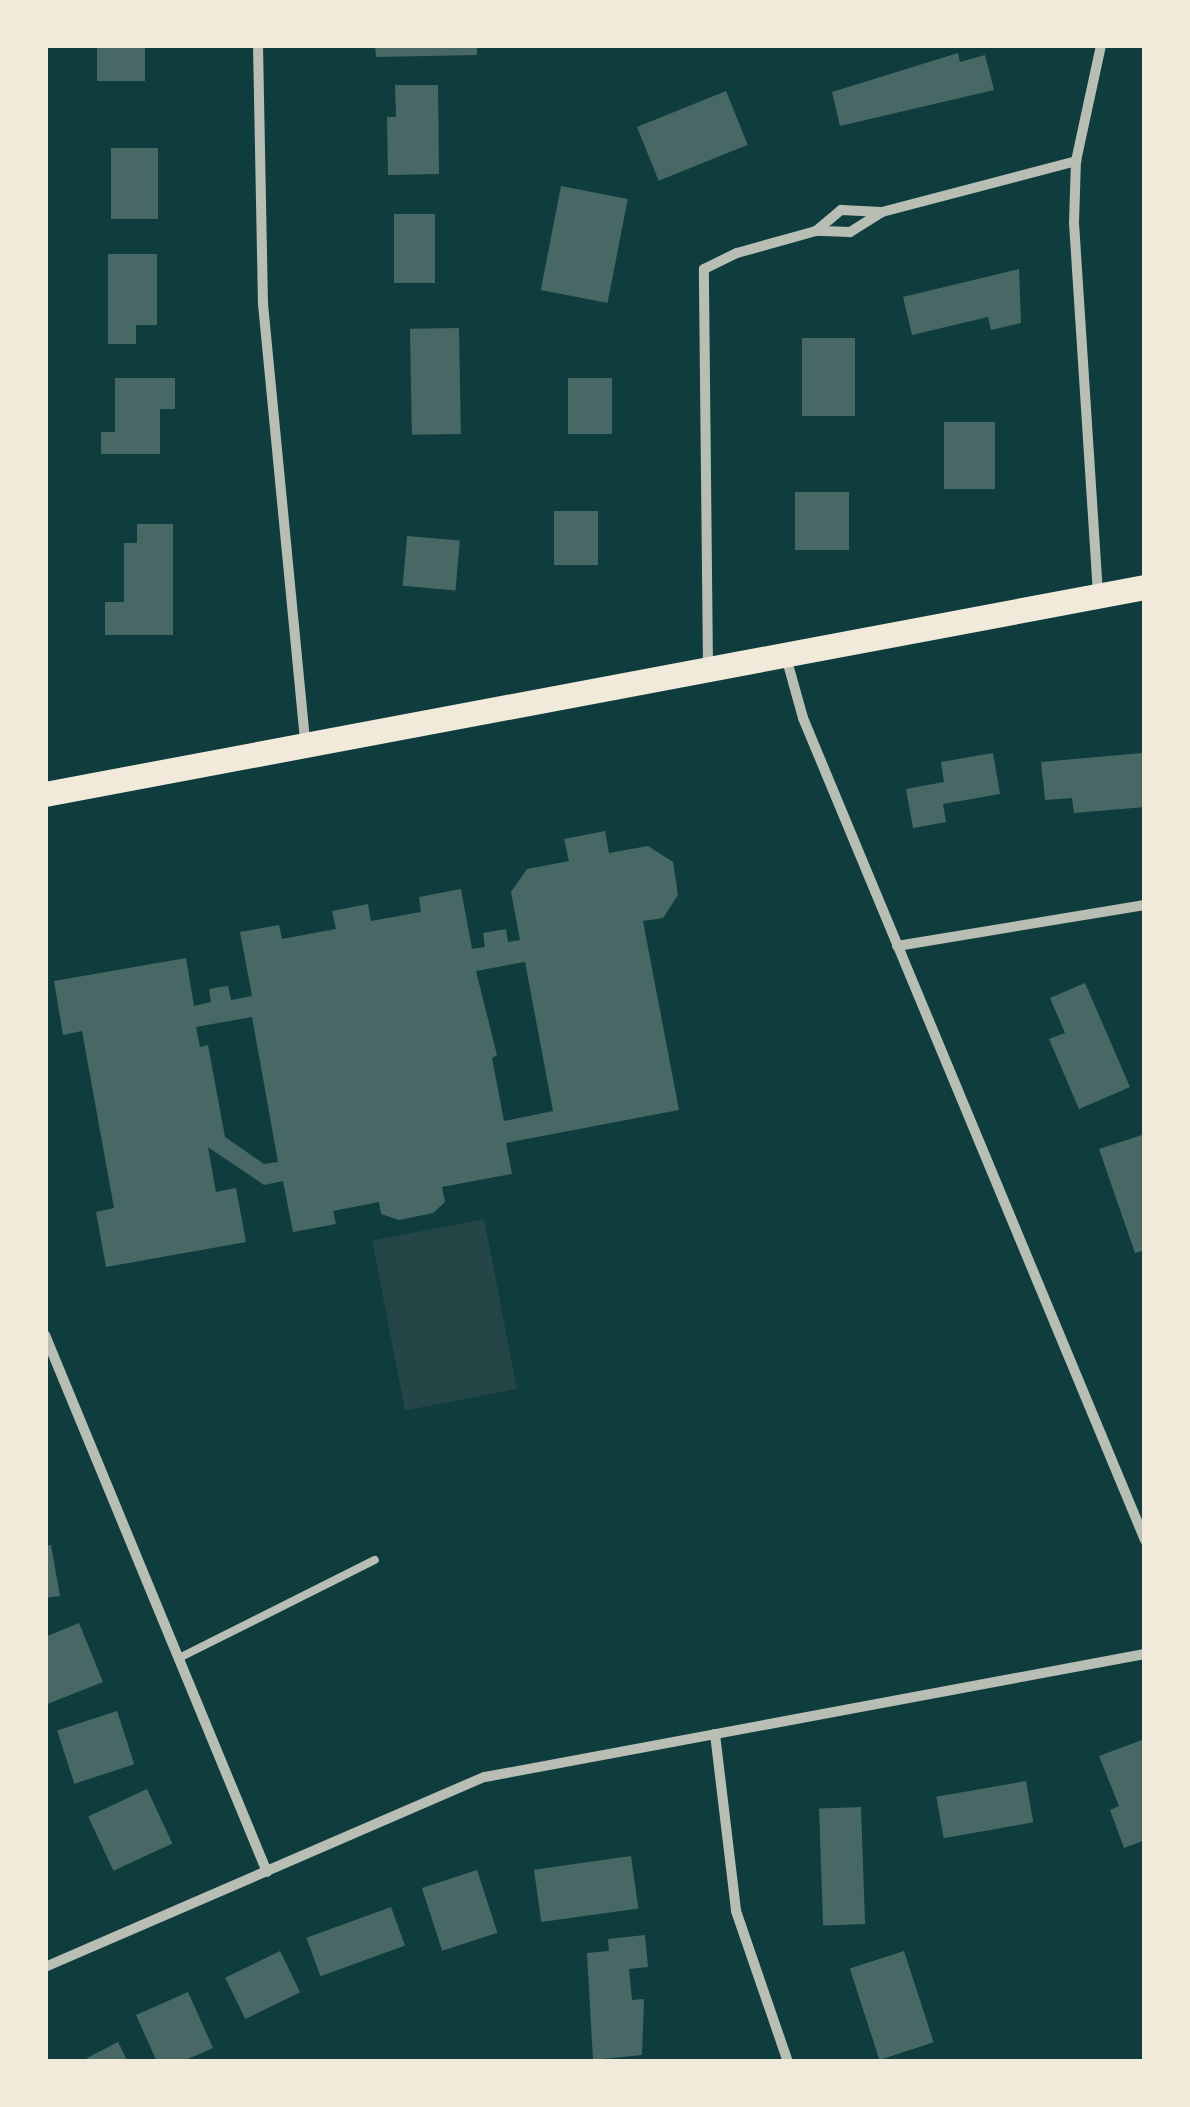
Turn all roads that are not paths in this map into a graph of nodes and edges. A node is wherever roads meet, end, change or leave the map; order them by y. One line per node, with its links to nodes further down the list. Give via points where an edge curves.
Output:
1 (258, 45): 10 (street, via 263,304)
2 (1100, 45): 3 (street)
3 (1076, 162): 4 (street); 7 (street, via 1075,299)
4 (882, 212): 5 (street, via 850,232); 5 (street, via 841,210)
5 (816, 230): 9 (street, via 737,252 704,269)
6 (1145, 587): 7 (main road)
7 (1098, 595): 8 (main road)
8 (785, 654): 9 (main road); 13 (street, via 803,718)
9 (708, 668): 10 (main road)
10 (305, 742): 11 (main road)
11 (45, 794)
12 (1145, 905): 13 (street)
13 (898, 946): 15 (street)
14 (45, 1334): 18 (street)
15 (1145, 1540)
16 (375, 1560): 18 (lane)
17 (1145, 1654): 19 (street)
18 (178, 1658): 20 (street)
19 (714, 1734): 20 (street, via 485,1777); 22 (street, via 736,1911)
20 (266, 1872): 21 (street)
21 (45, 1967)
22 (788, 2062)

